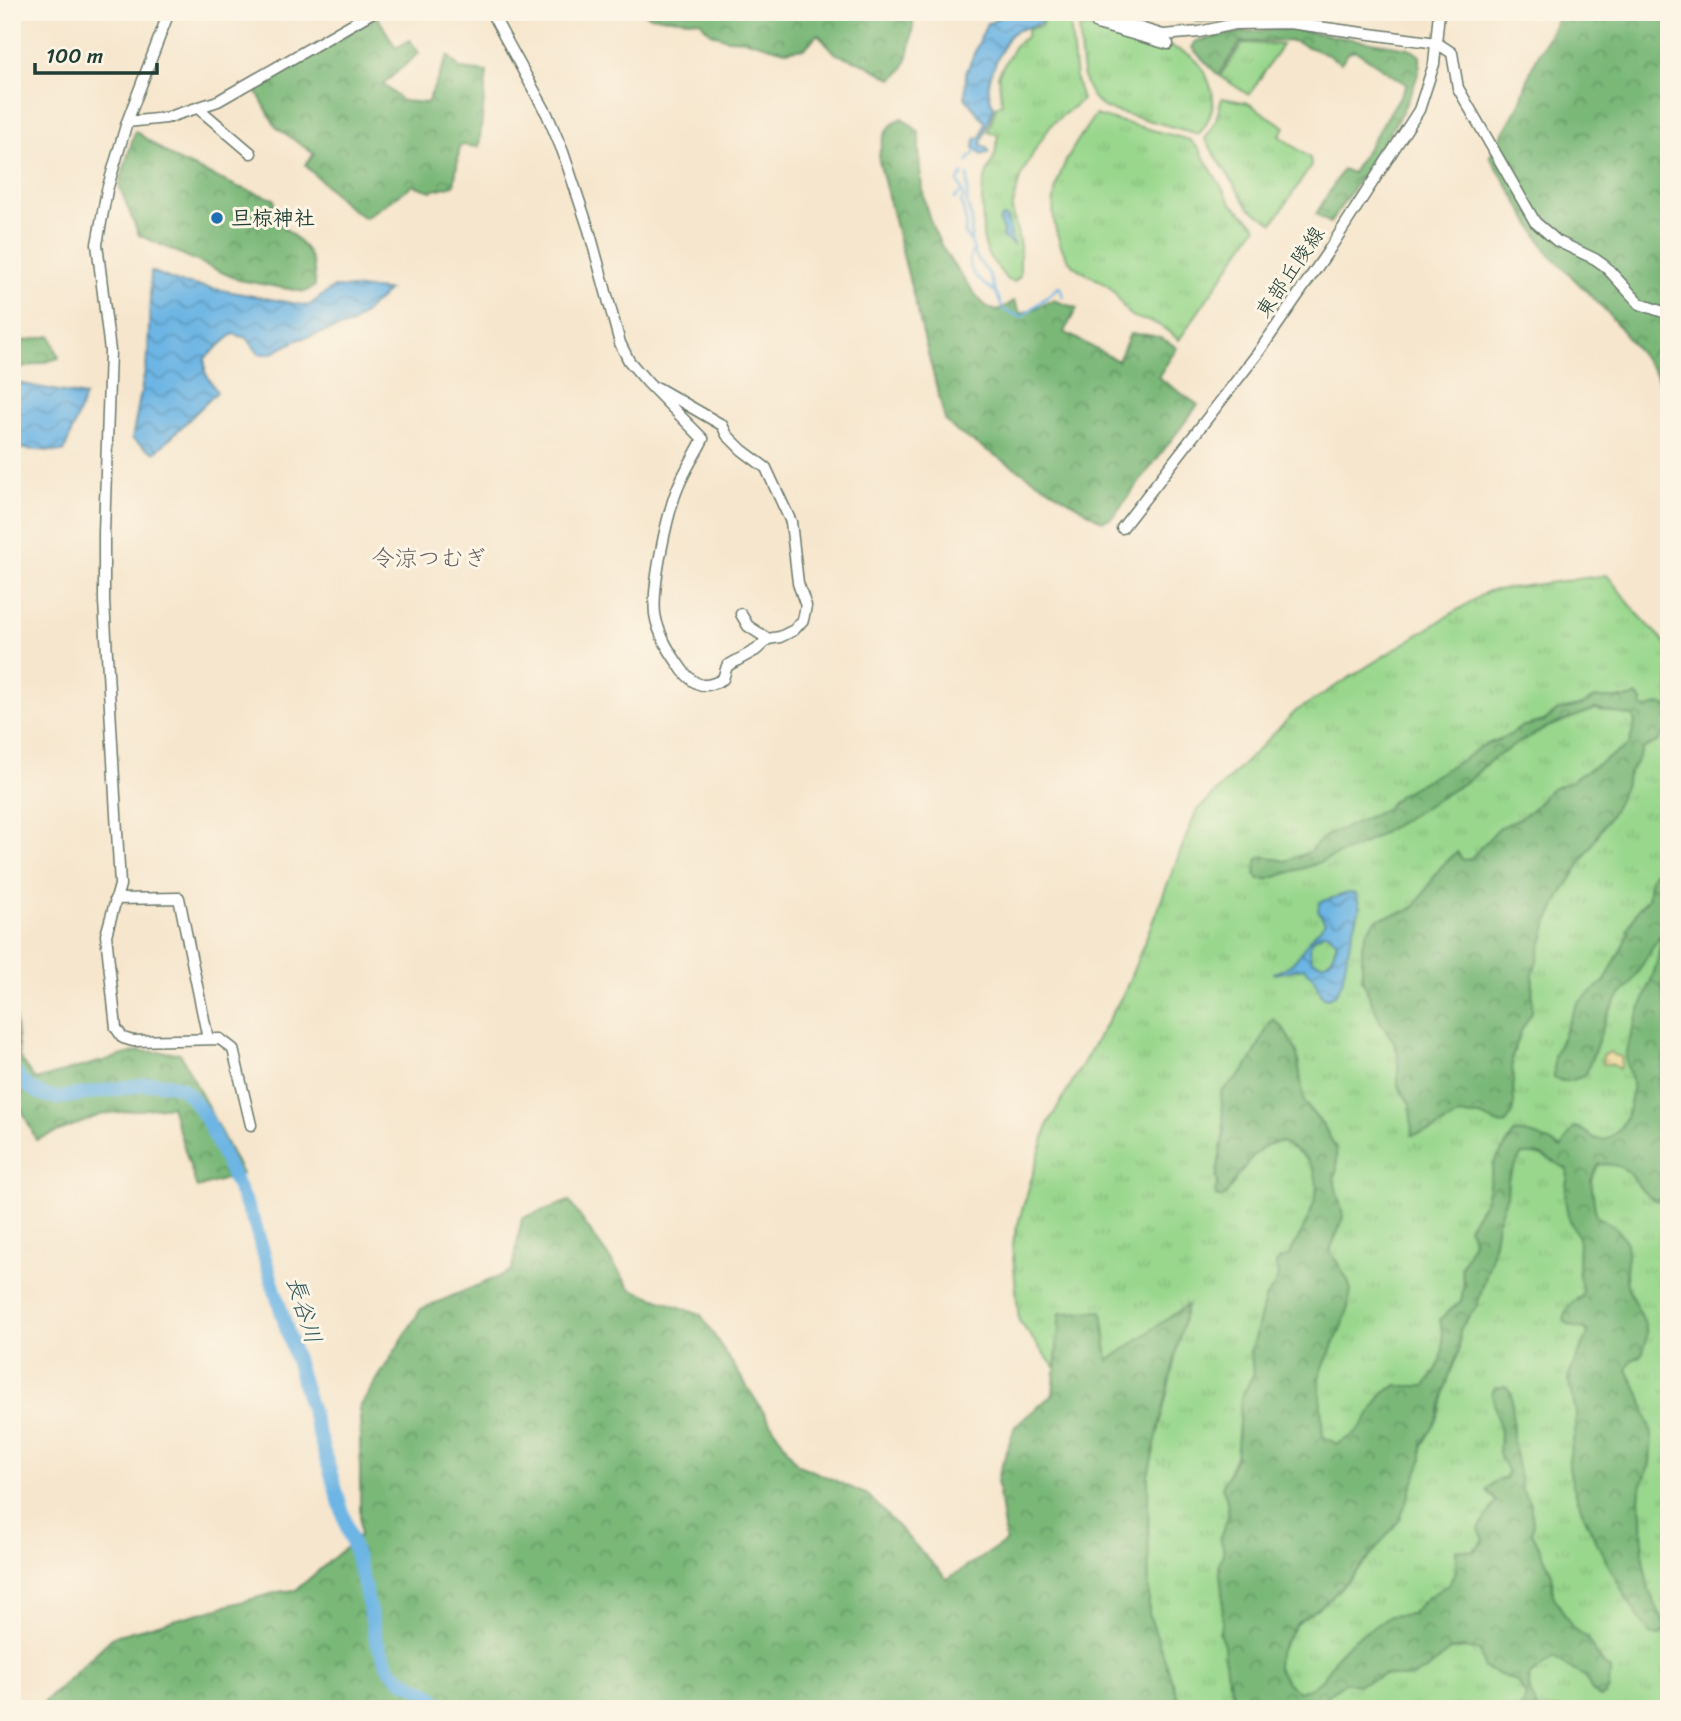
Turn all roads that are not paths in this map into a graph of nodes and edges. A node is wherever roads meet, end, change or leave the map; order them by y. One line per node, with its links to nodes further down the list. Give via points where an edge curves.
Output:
1 (169, 12): 9 (street)
2 (373, 12): 8 (street)
3 (491, 12): 12 (street, via 547,114 589,230 620,343)
4 (1439, 12): 6 (street, 東部丘陵線)
5 (1098, 14): 6 (street, via 1163,35 1236,24 1289,23); 7 (street, via 1097,24)
6 (1437, 43): 11 (street, via 1452,53 1458,88 1535,222 1557,241 1605,266 1640,304); 13 (street, 東部丘陵線, via 1419,110 1334,242 1258,354)
7 (1168, 44)
8 (198, 108): 9 (street, via 166,118); 10 (street)
9 (127, 122): 16 (street, via 97,244 110,351 104,587 119,842 120,885)
10 (251, 153)
11 (1669, 314)
12 (648, 383): 15 (street, via 722,425 742,450 766,468 791,522 798,583 806,606 803,620 794,630); 15 (street, via 704,439 677,491 662,549 655,615 663,639 692,682 701,687 723,679 727,666)
13 (1122, 528)
14 (741, 614): 15 (street, via 748,626)
15 (768, 639)
16 (115, 899): 17 (street, via 179,898); 17 (street, via 106,935 116,1028 123,1038 133,1041)
17 (208, 1039): 18 (street, via 220,1038 233,1049)
18 (251, 1125)

